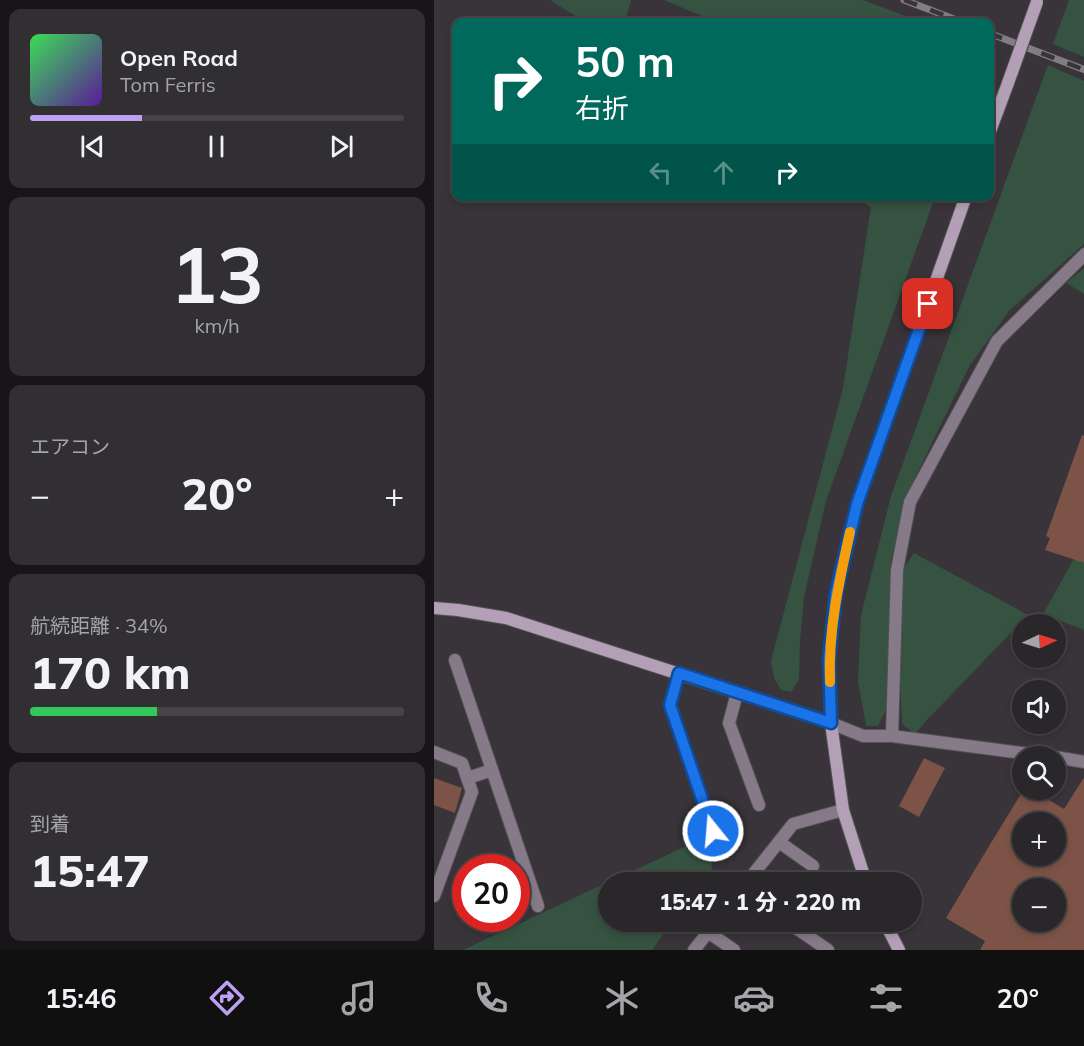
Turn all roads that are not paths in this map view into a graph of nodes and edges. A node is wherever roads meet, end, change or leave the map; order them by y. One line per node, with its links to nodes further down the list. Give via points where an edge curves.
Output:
1 (1037, 1): 2 (main road, bridge)
2 (994, 120)
3 (964, 201): 9 (main road, via 857,504 836,593 829,658)
4 (1085, 254): 10 (street, via 997,342 910,502 897,570)
5 (434, 608): 7 (main road, via 506,618)
6 (455, 660): 15 (street)
7 (679, 673): 8 (main road); 19 (street, via 670,705)
8 (737, 693): 9 (main road); 17 (street, via 729,723)
9 (831, 723): 10 (street, via 863,736); 18 (main road)
10 (892, 736): 12 (street)
11 (434, 752): 16 (street, via 462,763)
12 (1012, 752)
13 (1066, 759): 14 (street)
14 (1085, 762)
15 (492, 770): 16 (street); 25 (street)
16 (468, 778): 24 (street, via 472,792)
17 (760, 805)
18 (842, 810): 20 (street, via 793,824); 23 (main road)
19 (713, 831)
20 (779, 842): 21 (street); 22 (street)
21 (814, 866)
22 (755, 872)
23 (863, 872)
24 (434, 896)
25 (538, 906)
26 (708, 932): 29 (street); 30 (street)
27 (802, 932): 31 (street)
28 (890, 932): 32 (main road)
29 (694, 950)
30 (734, 950)
31 (828, 950)
32 (899, 950)

